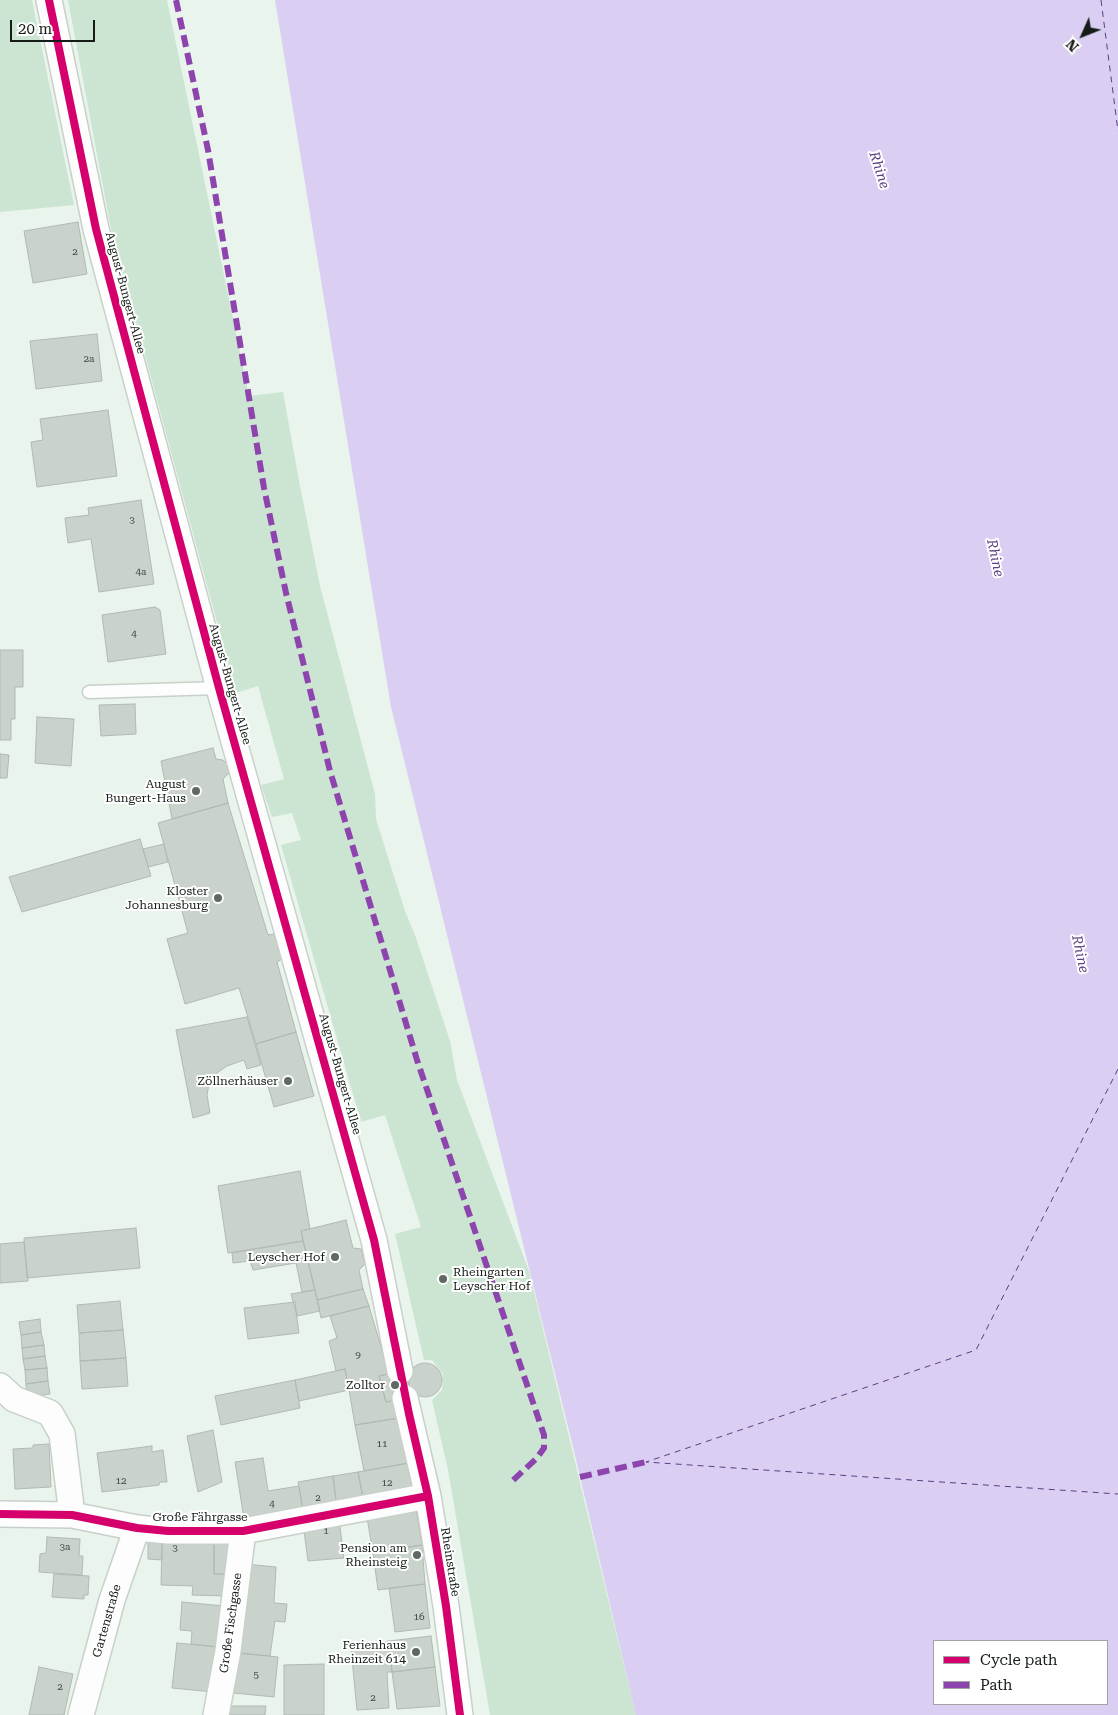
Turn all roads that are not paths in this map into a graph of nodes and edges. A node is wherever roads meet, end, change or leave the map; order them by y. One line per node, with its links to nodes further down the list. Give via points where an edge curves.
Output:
1 (49, 0): 2 (street, August-Bungert-Allee, via 96,230)
2 (219, 688): 3 (lane); 4 (street, August-Bungert-Allee, via 374,1240)
3 (89, 692)
4 (400, 1371)
5 (0, 1386): 9 (street, via 14,1399 50,1414 62,1434)
6 (407, 1406): 7 (street, Rheinstraße)
7 (428, 1496): 11 (street, Große Fährgasse); 14 (street, Rheinstraße, via 446,1606)
8 (0, 1514): 9 (street, Große Fährgasse)
9 (72, 1515): 10 (street, Große Fährgasse)
10 (137, 1528): 11 (street, Große Fährgasse); 12 (street, Gartenstraße, via 112,1600)
11 (243, 1531): 13 (street, Große Fischgasse, via 228,1651)
12 (80, 1715)
13 (216, 1715)
14 (455, 1715)

